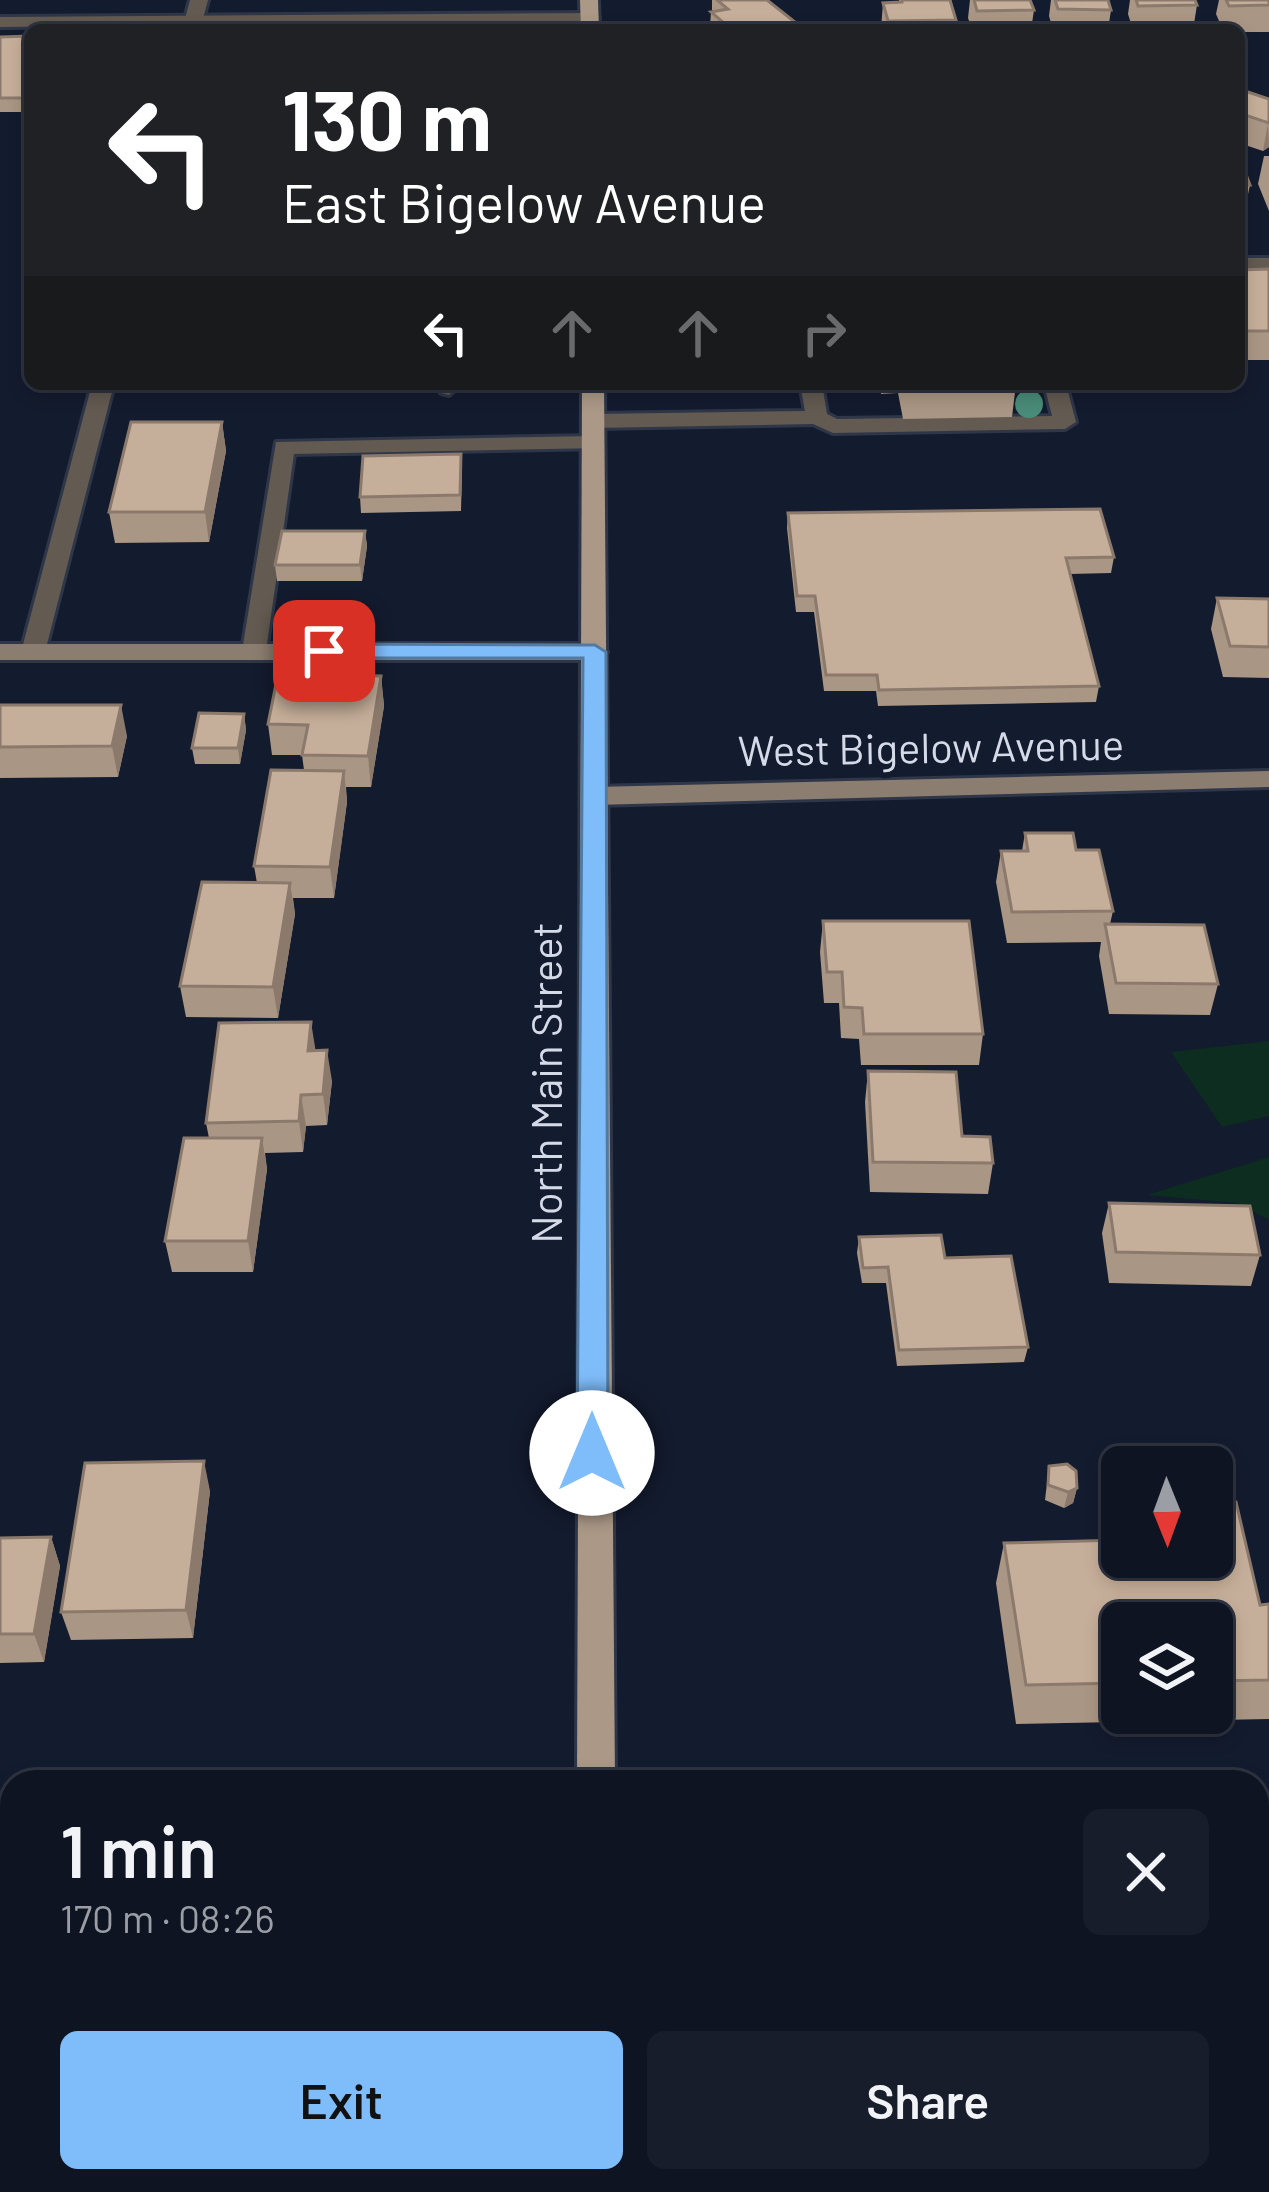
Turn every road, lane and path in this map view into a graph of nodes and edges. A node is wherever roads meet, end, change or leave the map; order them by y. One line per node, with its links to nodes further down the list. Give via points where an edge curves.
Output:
1 (195, 16): 3 (street); 4 (street)
2 (590, 16): 5 (street)
3 (0, 22)
4 (390, 24): 5 (street)
5 (474, 24)
6 (101, 390): 14 (street)
7 (593, 390): 11 (main road, North Main Street)
8 (812, 390): 10 (street)
9 (1057, 390): 10 (street, via 1065,422 833,426)
10 (817, 417): 11 (street)
11 (593, 432): 12 (street, via 284,447); 15 (main road, North Main Street)
12 (254, 651): 14 (main road); 15 (main road)
13 (0, 652): 14 (main road)
14 (33, 652)
15 (595, 652): 17 (main road, North Main Street)
16 (1269, 779): 17 (main road, West Bigelow Avenue)
17 (594, 796): 18 (main road, North Main Street)
18 (596, 1770)

